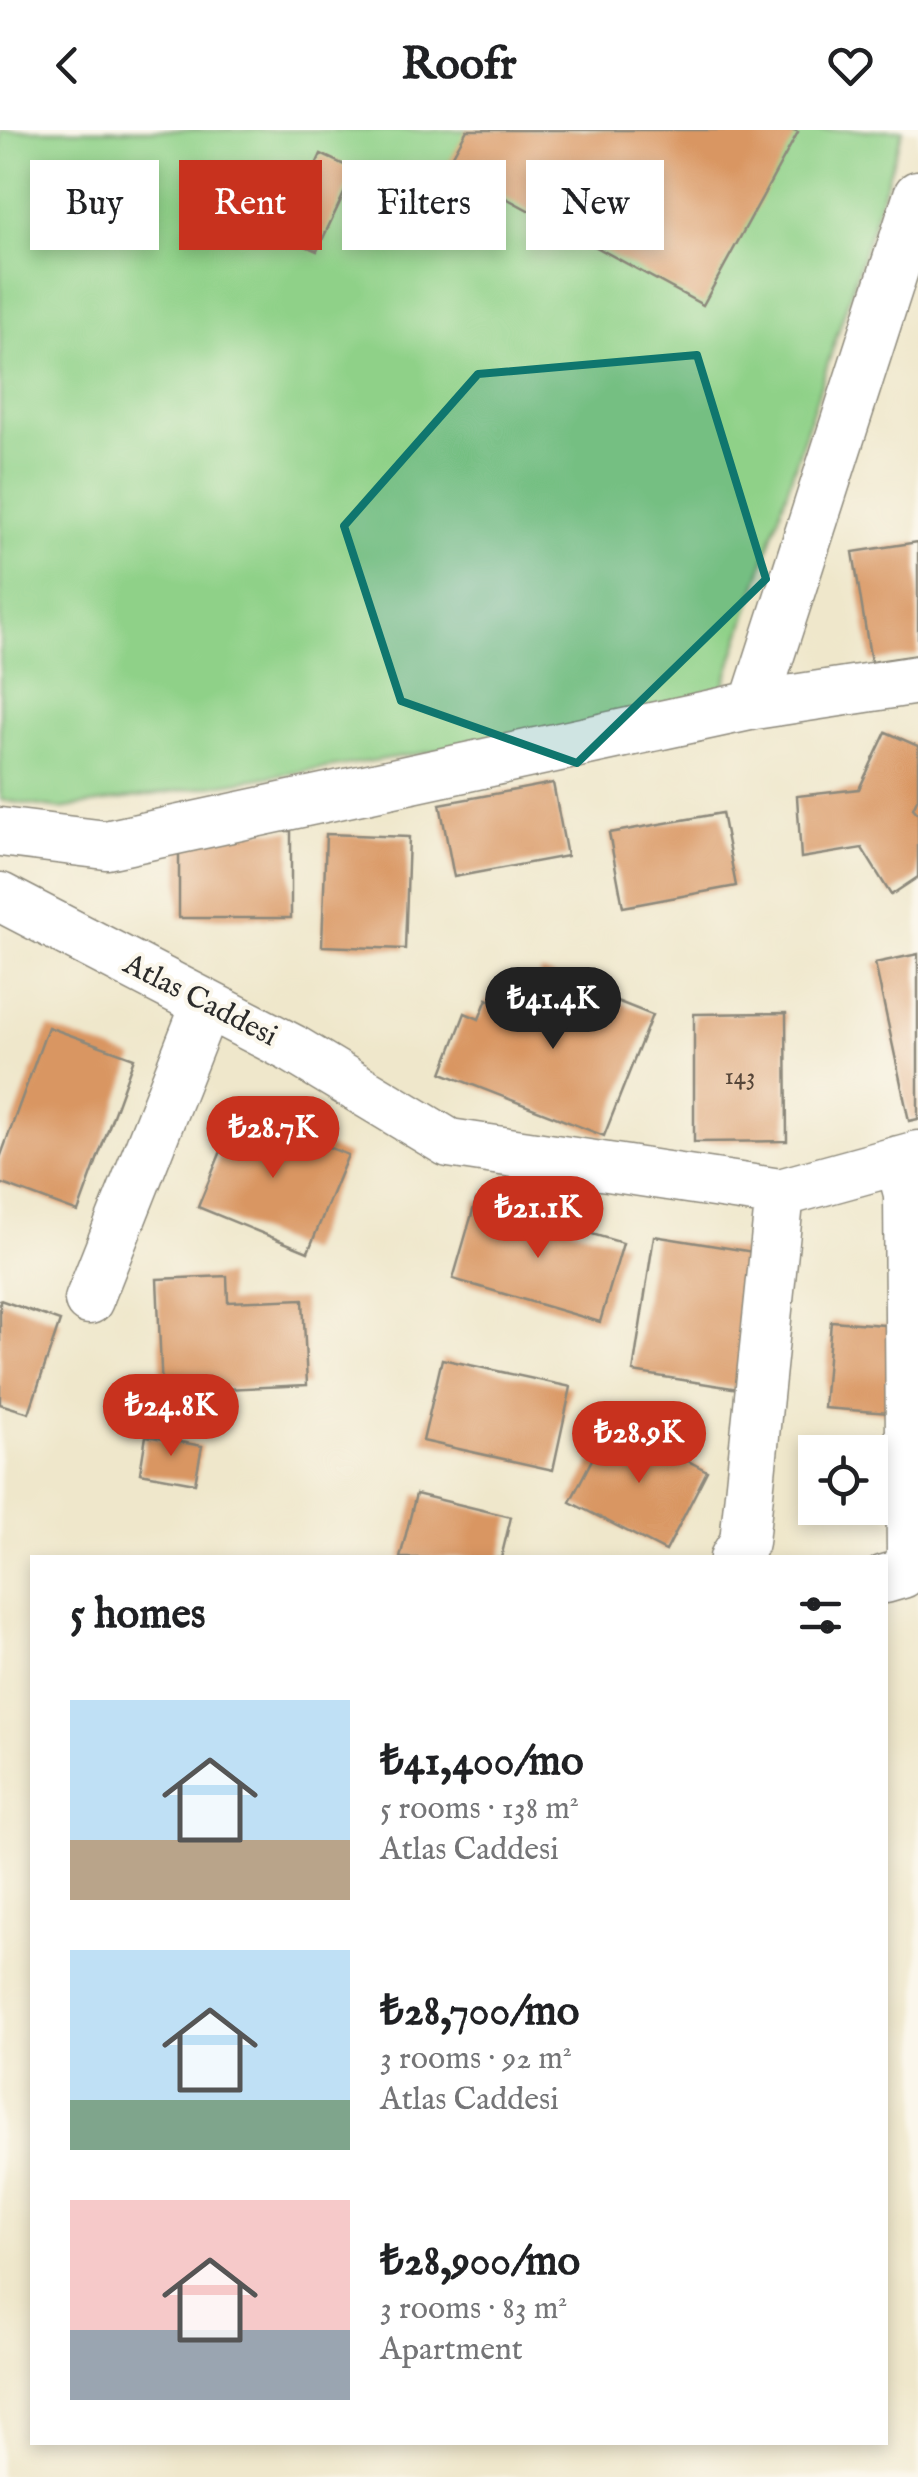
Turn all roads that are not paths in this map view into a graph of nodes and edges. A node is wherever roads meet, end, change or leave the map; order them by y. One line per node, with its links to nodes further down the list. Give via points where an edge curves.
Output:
1 (918, 195): 3 (street)
2 (918, 680): 3 (street)
3 (754, 705): 4 (street, via 106,845)
4 (0, 832)
5 (0, 898): 6 (street, Atlas Caddesi)
6 (206, 1004): 8 (street, Atlas Caddesi, via 450,1143); 9 (street)
7 (908, 1157): 8 (street, Atlas Caddesi); 11 (street, via 911,1558 902,1574)
8 (780, 1193): 10 (street)
9 (89, 1300)
10 (749, 1552)
11 (888, 1578)

